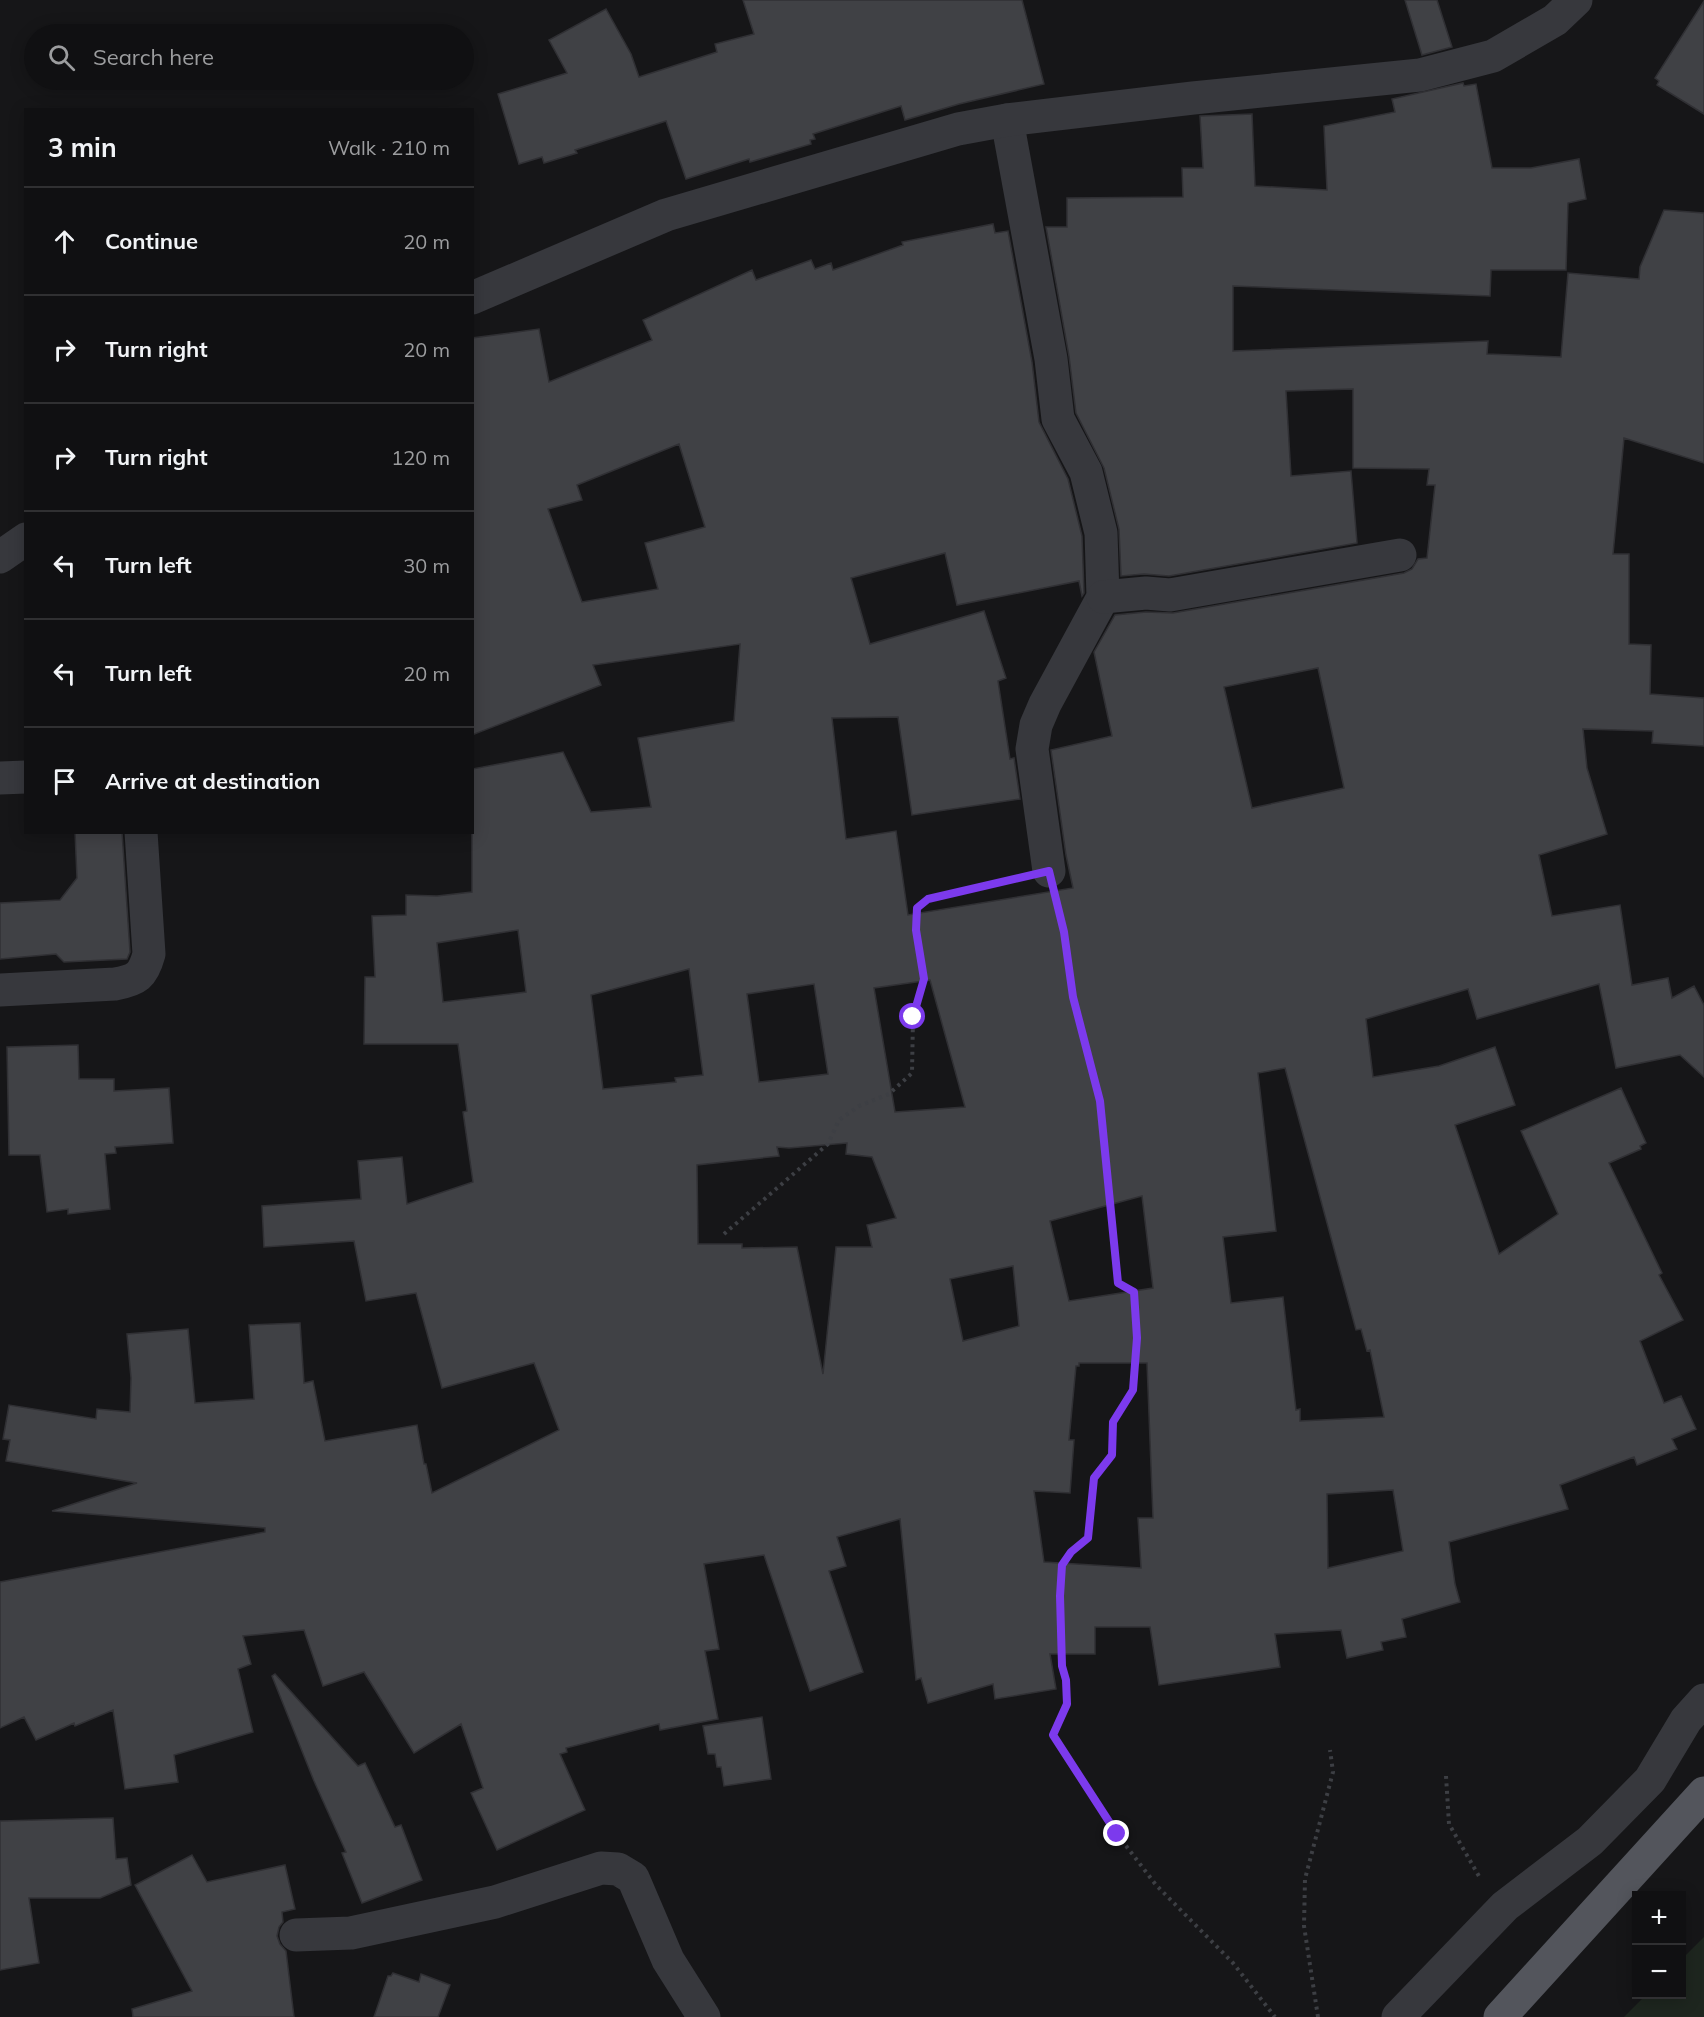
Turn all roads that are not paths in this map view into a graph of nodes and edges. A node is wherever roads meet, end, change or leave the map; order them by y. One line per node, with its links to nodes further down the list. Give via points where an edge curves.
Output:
1 (1576, 0): 2 (street, via 1555,20 1493,56 1420,75)
2 (1007, 120): 3 (street, via 958,129 666,215); 7 (street, via 1051,359 1058,419 1086,472 1101,533)
3 (474, 297)
4 (24, 540): 6 (street)
5 (1400, 555): 7 (street, via 1170,595)
6 (0, 556)
7 (1103, 597): 11 (street, via 1036,725 1032,748)
8 (24, 777): 9 (street)
9 (0, 778)
10 (141, 834): 12 (street, via 149,954 144,971 131,981 115,984)
11 (1049, 871)
12 (0, 990)
13 (1704, 1700): 17 (street, via 1686,1720 1650,1780 1590,1841 1500,1912)
14 (1704, 1793): 18 (main road)
15 (296, 1935): 16 (street, via 351,1933 495,1902 601,1868 618,1869 633,1878 668,1960)
16 (704, 2017)
17 (1398, 2017)
18 (1500, 2017)

